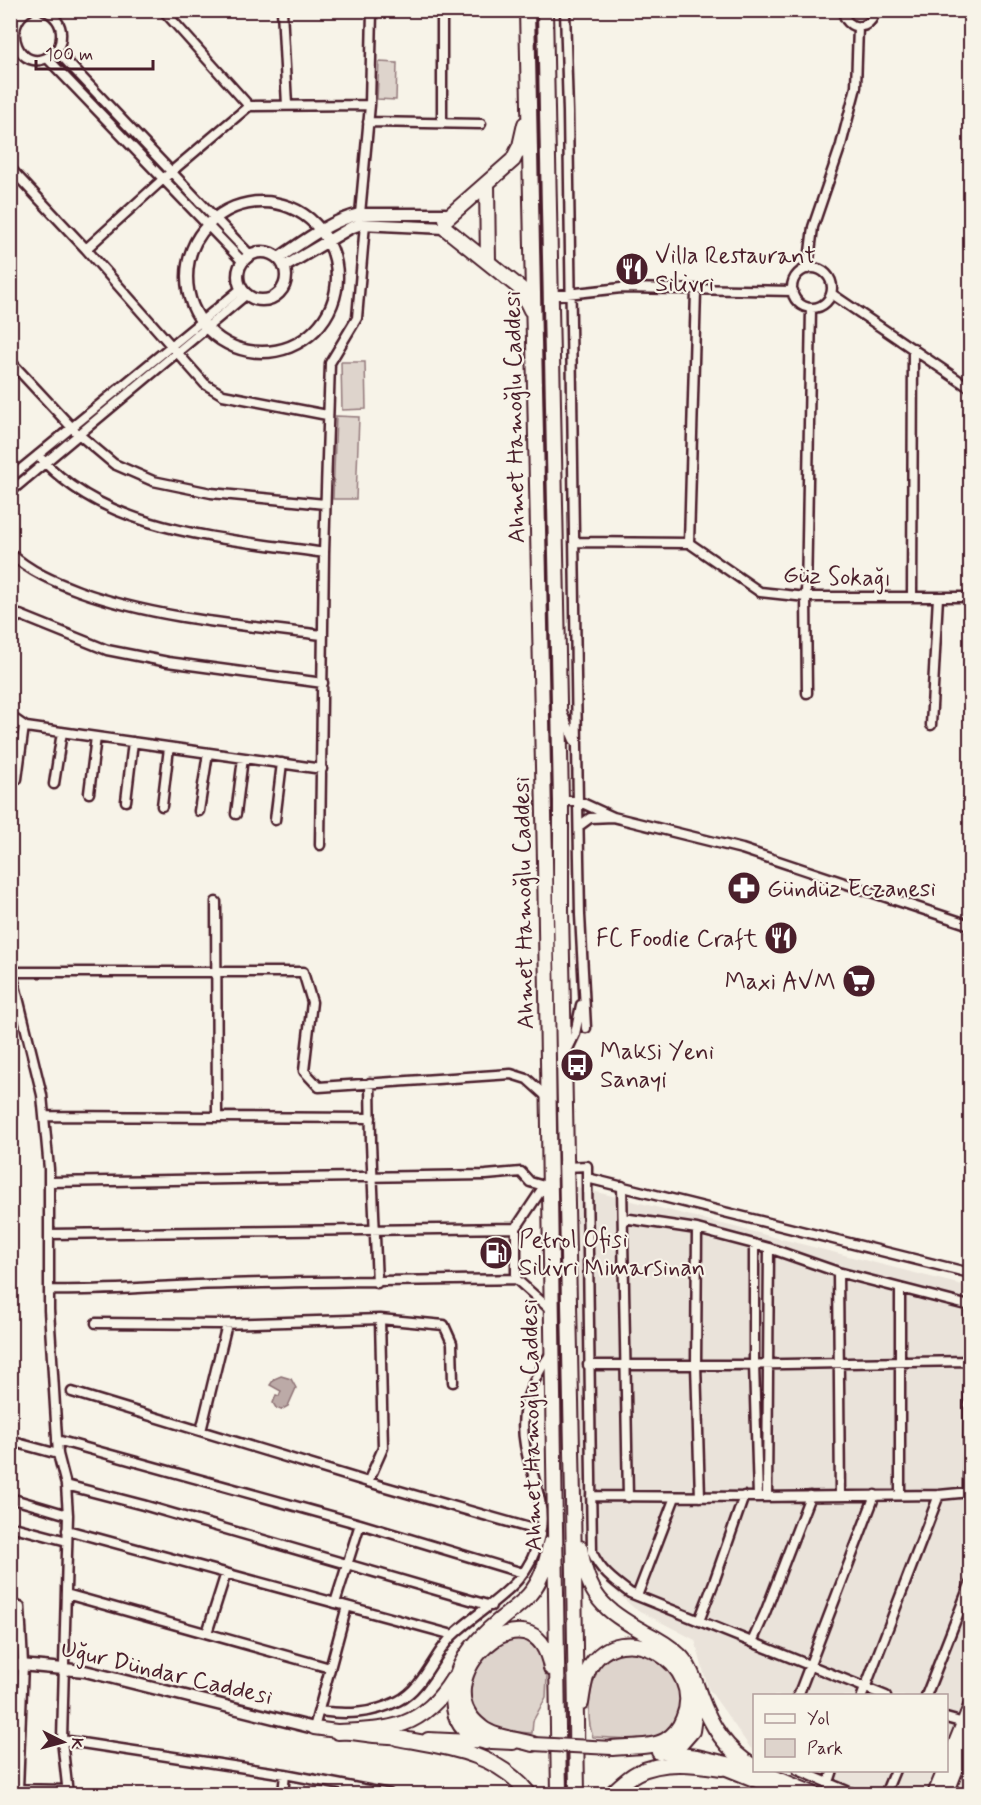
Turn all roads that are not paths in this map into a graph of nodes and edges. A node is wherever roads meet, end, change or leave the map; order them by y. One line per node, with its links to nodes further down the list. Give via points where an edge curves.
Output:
1 (29, 10): 14 (street)
2 (44, 10): 15 (street)
3 (63, 10): 15 (street)
4 (164, 10): 24 (street)
5 (282, 10): 22 (street)
6 (372, 10): 23 (street)
7 (442, 10): 26 (street)
8 (527, 10): 21 (highway, Ahmet Hamoğlu Caddesi)
9 (545, 10): 47 (highway, Ahmet Hamoğlu Caddesi)
10 (565, 10): 45 (street)
11 (843, 10): 16 (street, via 848,23)
12 (875, 11): 13 (street); 16 (street, via 868,24)
13 (970, 11)
14 (16, 13): 18 (street, via 11,39)
15 (55, 18): 17 (street, via 61,30)
16 (858, 27): 41 (street, via 855,87 841,145 813,227)
17 (56, 50): 19 (street); 29 (street)
18 (18, 53): 19 (street, via 32,60); 20 (street)
19 (47, 58): 30 (street)
20 (10, 60)
21 (529, 77): 31 (highway, via 520,146 513,160); 50 (highway, Ahmet Hamoğlu Caddesi)
22 (287, 105): 23 (street); 24 (street)
23 (370, 105): 25 (street)
24 (249, 106): 29 (street)
25 (368, 122): 26 (street); 32 (street)
26 (442, 123): 27 (street)
27 (481, 124)
28 (10, 168): 37 (street)
29 (171, 172): 30 (street); 33 (street)
30 (164, 179): 33 (street); 37 (street)
31 (487, 183): 34 (highway); 39 (highway)
32 (362, 219): 34 (street); 35 (street, via 348,217); 36 (street); 56 (street, via 357,318 330,363)
33 (212, 223): 35 (street, via 234,206 265,201 299,211); 38 (street); 49 (street, via 192,249 186,268 188,301)
34 (446, 224): 39 (highway)
35 (321, 229): 36 (street); 40 (street)
36 (328, 240): 40 (street); 49 (street, via 337,269 335,295 321,323 304,339 271,352 253,352 233,347)
37 (86, 249): 51 (street)
38 (246, 259): 40 (street, via 265,252); 43 (street, via 239,272)
39 (488, 262): 50 (highway, via 520,288 530,305)
40 (281, 263): 43 (street, via 285,283 276,295 261,300)
41 (808, 269): 44 (street, via 798,275); 46 (street, via 827,275)
42 (696, 290): 44 (street); 45 (street, via 621,288); 65 (street)
43 (244, 291): 49 (street)
44 (793, 291): 48 (street, via 799,303)
45 (570, 294): 47 (street); 64 (street)
46 (832, 294): 48 (street, via 824,305); 52 (street)
47 (549, 296): 76 (highway, Ahmet Hamoğlu Caddesi)
48 (811, 308): 68 (street)
49 (203, 325): 51 (street); 53 (street)
50 (535, 333): 110 (highway, Ahmet Hamoğlu Caddesi)
51 (170, 345): 53 (street); 57 (street)
52 (913, 348): 55 (street); 69 (street)
53 (177, 353): 56 (street, via 206,384 224,395); 58 (street)
54 (10, 361): 57 (street)
55 (970, 388)
56 (327, 415): 63 (street)
57 (72, 427): 58 (street); 59 (street)
58 (79, 434): 60 (street); 63 (street, via 114,464 153,481 211,493)
59 (38, 455): 60 (street); 61 (street)
60 (45, 463): 62 (street); 67 (street, via 98,502 145,522)
61 (10, 478)
62 (10, 492)
63 (325, 504): 67 (street)
64 (574, 542): 65 (street); 83 (street)
65 (690, 543): 68 (street, Güz Sokağı, via 760,592)
66 (10, 553): 73 (street, via 55,582 112,603 156,614)
67 (324, 553): 73 (street)
68 (806, 597): 69 (street, Güz Sokağı); 75 (street)
69 (912, 597): 70 (street, Güz Sokağı)
70 (938, 597): 71 (street, Güz Sokağı); 78 (street)
71 (970, 597)
72 (10, 623): 74 (street, via 20,615 107,650 168,663)
73 (323, 635): 74 (street)
74 (323, 683): 88 (street)
75 (807, 693)
76 (558, 704): 83 (street); 93 (highway, Ahmet Hamoğlu Caddesi)
77 (10, 716): 79 (street)
78 (931, 725)
79 (24, 726): 80 (street); 89 (street)
80 (62, 732): 81 (street); 90 (street)
81 (96, 737): 82 (street); 91 (street)
82 (133, 742): 84 (street); 92 (street)
83 (577, 746): 94 (street)
84 (169, 748): 85 (street); 95 (street)
85 (208, 753): 86 (street); 96 (street)
86 (243, 758): 87 (street); 97 (street)
87 (282, 764): 88 (street); 99 (street)
88 (322, 769): 101 (street)
89 (17, 778)
90 (54, 784)
91 (89, 793)
92 (126, 801)
93 (561, 801): 94 (street); 108 (highway, Ahmet Hamoğlu Caddesi)
94 (578, 801): 98 (street); 100 (street)
95 (162, 806)
96 (200, 811)
97 (236, 814)
98 (613, 817): 100 (street, via 590,818); 103 (street, via 742,849)
99 (274, 820)
100 (579, 826): 104 (street)
101 (320, 845)
102 (216, 902): 105 (street)
103 (970, 925)
104 (582, 971): 107 (street); 108 (street, via 580,1014)
105 (217, 972): 106 (street); 109 (street, via 303,972 312,1002 304,1071 319,1087); 112 (street)
106 (11, 973): 111 (street)
107 (586, 1028)
108 (564, 1058): 114 (highway, Ahmet Hamoğlu Caddesi)
109 (370, 1083): 110 (street, via 511,1074 527,1079); 113 (street)
110 (548, 1098): 118 (highway, Ahmet Hamoğlu Caddesi)
111 (44, 1116): 112 (street); 117 (street)
112 (217, 1116): 113 (street)
113 (371, 1118): 115 (street)
114 (566, 1167): 116 (street, via 587,1166); 169 (highway, Ahmet Hamoğlu Caddesi)
115 (373, 1177): 117 (street); 118 (street, via 521,1172 530,1182); 123 (street)
116 (587, 1178): 119 (street); 145 (street)
117 (49, 1182): 124 (street)
118 (547, 1182): 121 (street); 134 (highway, Ahmet Hamoğlu Caddesi)
119 (622, 1186): 120 (street); 128 (street)
120 (623, 1218): 122 (street); 142 (street)
121 (516, 1228): 123 (street); 129 (street)
122 (697, 1229): 125 (street); 143 (street)
123 (376, 1230): 124 (street); 130 (street)
124 (49, 1234): 132 (street)
125 (754, 1244): 126 (street); 144 (street)
126 (769, 1248): 127 (street); 146 (street)
127 (838, 1272): 131 (street); 141 (street)
128 (970, 1273)
129 (516, 1279): 130 (street); 134 (street)
130 (378, 1283): 132 (street)
131 (900, 1288): 133 (street); 140 (street)
132 (49, 1290): 150 (street)
133 (970, 1306): 139 (street)
134 (551, 1310): 138 (highway, Ahmet Hamoğlu Caddesi)
135 (380, 1319): 137 (street); 147 (street, via 444,1325 452,1343); 153 (street, via 383,1448)
136 (96, 1323): 137 (street)
137 (227, 1324): 149 (street)
138 (553, 1350): 155 (highway, Ahmet Hamoğlu Caddesi); 174 (street, via 533,1381 523,1421 525,1450 540,1501)
139 (970, 1361): 140 (street); 156 (street)
140 (900, 1362): 141 (street); 157 (street)
141 (839, 1363): 146 (street); 162 (street)
142 (626, 1364): 143 (street); 145 (street); 164 (street)
143 (696, 1364): 144 (street); 166 (street)
144 (754, 1364): 146 (street); 167 (street)
145 (588, 1365): 159 (street)
146 (767, 1365): 167 (street)
147 (453, 1382)
148 (72, 1392): 149 (street)
149 (201, 1431): 153 (street)
150 (57, 1440): 152 (street); 171 (street)
151 (10, 1441): 152 (street)
152 (58, 1454): 154 (street)
153 (368, 1482): 174 (street)
154 (66, 1485): 170 (street); 176 (street)
155 (555, 1485): 195 (highway, via 551,1539 537,1584 521,1604 472,1647); 210 (highway, Ahmet Hamoğlu Caddesi)
156 (969, 1493): 158 (street)
157 (900, 1495): 158 (street); 163 (street)
158 (939, 1495): 197 (street)
159 (591, 1496): 164 (street); 181 (street, via 592,1552 596,1561 605,1574)
160 (744, 1496): 166 (street); 167 (street); 186 (street)
161 (810, 1496): 162 (street); 167 (street); 189 (street)
162 (840, 1496): 163 (street)
163 (875, 1496): 192 (street)
164 (628, 1497): 165 (street)
165 (675, 1497): 166 (street); 181 (street)
166 (700, 1497)
167 (763, 1497)
168 (10, 1498): 170 (street)
169 (573, 1499): 196 (highway, via 584,1570 592,1591 618,1617 679,1655); 212 (highway, Ahmet Hamoğlu Caddesi)
170 (68, 1515): 173 (street)
171 (360, 1524): 176 (street); 178 (street)
172 (10, 1526): 175 (street)
173 (67, 1530): 175 (street); 177 (street)
174 (540, 1531): 178 (street, via 536,1549)
175 (67, 1541): 180 (street)
176 (347, 1565): 182 (street); 185 (street)
177 (225, 1573): 182 (street); 187 (street)
178 (523, 1573): 185 (street)
179 (970, 1584): 200 (street)
180 (66, 1594): 187 (street); 193 (street)
181 (637, 1596): 186 (street)
182 (335, 1603): 184 (street)
183 (10, 1604): 191 (street, via 20,1607)
184 (347, 1606): 188 (street); 194 (street)
185 (491, 1606): 188 (street)
186 (699, 1621): 189 (street)
187 (207, 1633): 194 (street)
188 (453, 1635): 202 (street, via 401,1700 363,1713)
189 (752, 1642): 192 (street)
190 (10, 1664): 191 (street, Uğur Dündar Caddesi)
191 (23, 1664): 193 (street, Uğur Dündar Caddesi); 207 (street)
192 (810, 1665): 197 (street); 198 (street)
193 (63, 1668): 205 (street, Uğur Dündar Caddesi); 213 (street)
194 (330, 1668): 202 (street)
195 (458, 1669): 208 (highway, via 438,1700 413,1720 391,1728); 214 (highway, via 453,1698 458,1720 468,1734)
196 (695, 1682): 217 (highway, via 697,1701 692,1731 680,1746); 219 (highway, via 717,1733)
197 (864, 1691): 199 (street)
198 (798, 1694)
199 (880, 1694)
200 (926, 1694)
201 (970, 1706): 204 (main road)
202 (319, 1711): 205 (street)
203 (948, 1719): 204 (street)
204 (967, 1724): 218 (main road)
205 (314, 1728): 208 (main road)
206 (10, 1729): 207 (street)
207 (20, 1730): 229 (street)
208 (338, 1732): 211 (main road)
209 (970, 1735): 242 (main road)
210 (558, 1736): 215 (highway, via 552,1669 546,1647 524,1633 505,1634 489,1642 470,1665 464,1686 466,1706 482,1728); 234 (highway, Ahmet Hamoğlu Caddesi)
211 (397, 1737): 214 (main road); 233 (highway, via 489,1761 509,1773)
212 (575, 1737): 216 (highway, via 586,1678 596,1660 620,1645 659,1652 683,1681 688,1702 683,1721 666,1740); 235 (highway, Ahmet Hamoğlu Caddesi)
213 (62, 1740): 227 (street); 230 (street)
214 (486, 1742): 215 (main road)
215 (533, 1744): 216 (main road, bridge)
216 (612, 1748): 217 (main road)
217 (659, 1752): 220 (main road); 221 (main road)
218 (948, 1761)
219 (753, 1767)
220 (722, 1768): 236 (highway, via 683,1764 651,1768 632,1776); 237 (main road)
221 (753, 1769)
222 (763, 1772): 238 (main road)
223 (802, 1772): 228 (street)
224 (832, 1772): 228 (street)
225 (894, 1772): 240 (street)
226 (943, 1772): 241 (main road)
227 (285, 1774): 231 (street); 232 (street)
228 (828, 1785): 239 (street)
229 (14, 1789): 230 (street)
230 (68, 1792)
231 (283, 1794)
232 (389, 1794)
233 (529, 1794)
234 (559, 1794)
235 (577, 1794)
236 (611, 1794)
237 (789, 1794)
238 (816, 1794)
239 (854, 1794)
240 (885, 1794)
241 (934, 1794)
242 (947, 1794)

